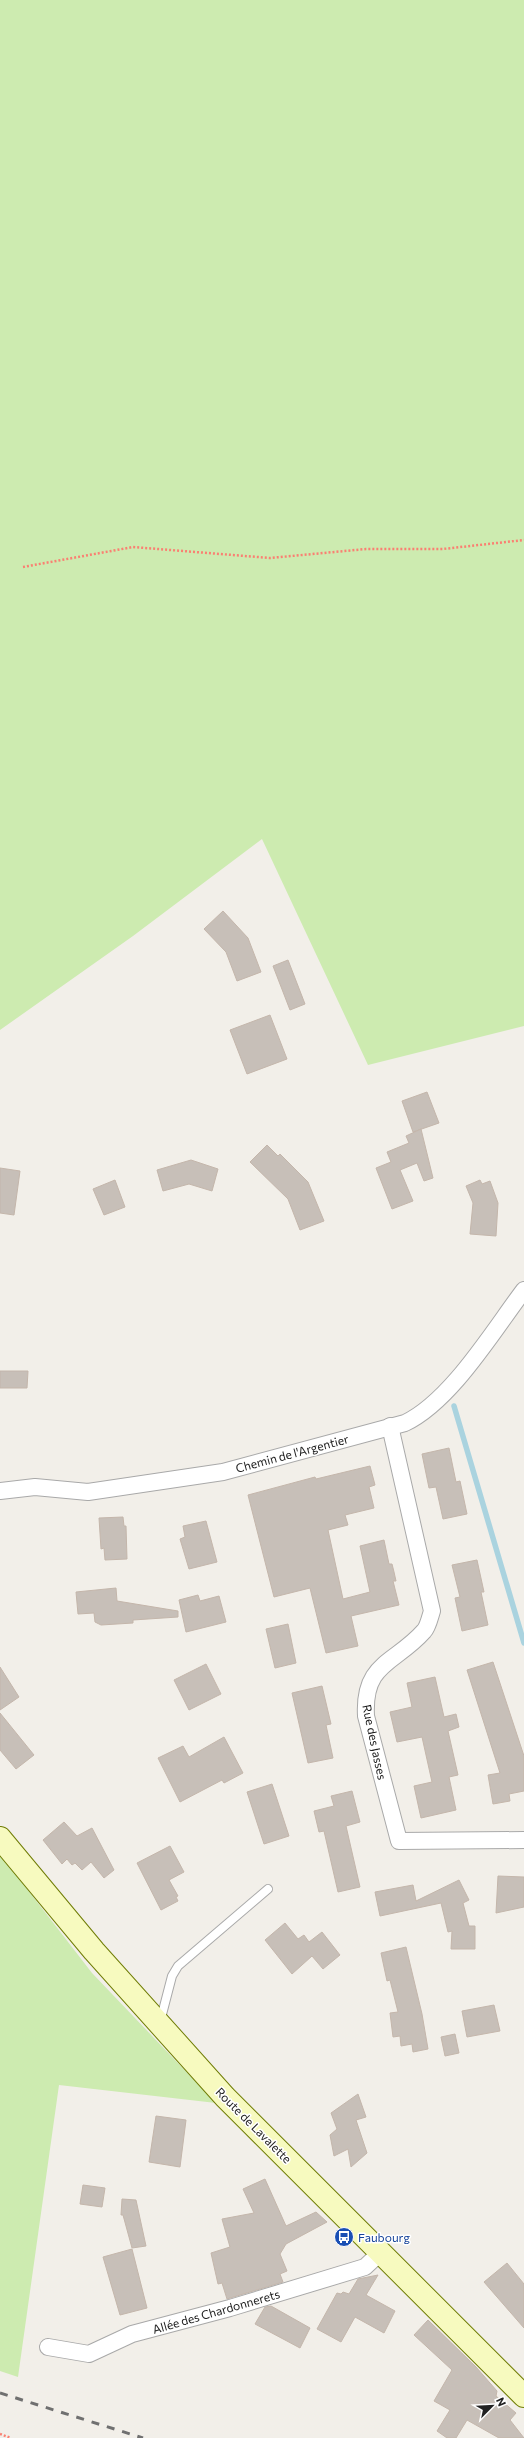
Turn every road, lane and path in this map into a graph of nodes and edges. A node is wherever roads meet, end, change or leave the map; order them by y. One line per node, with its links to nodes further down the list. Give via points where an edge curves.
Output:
1 (524, 540): 2 (path, via 443,549 366,549 270,558 133,547)
2 (23, 567)
3 (524, 1290): 4 (street, Chemin de l'Argentier, via 436,1402 418,1417)
4 (390, 1426): 5 (street, Chemin de l'Argentier, via 223,1472 88,1492 35,1486); 7 (street, Rue des Jasses, via 432,1611 425,1630 385,1663 370,1680 365,1698 366,1716 399,1841)
5 (0, 1491)
6 (0, 1838): 9 (main road, Route de Lavalette)
7 (524, 1840)
8 (268, 1889): 9 (lane, via 178,1966 172,1976 164,2015)
9 (159, 2024): 10 (main road, Route de Lavalette, via 225,2097)
10 (381, 2252): 11 (street, Allée des Chardonnerets, via 365,2267 230,2308 132,2334 89,2354); 12 (main road, Route de Lavalette)
11 (48, 2348)
12 (521, 2388)
13 (0, 2434): 14 (path)
14 (11, 2438)

